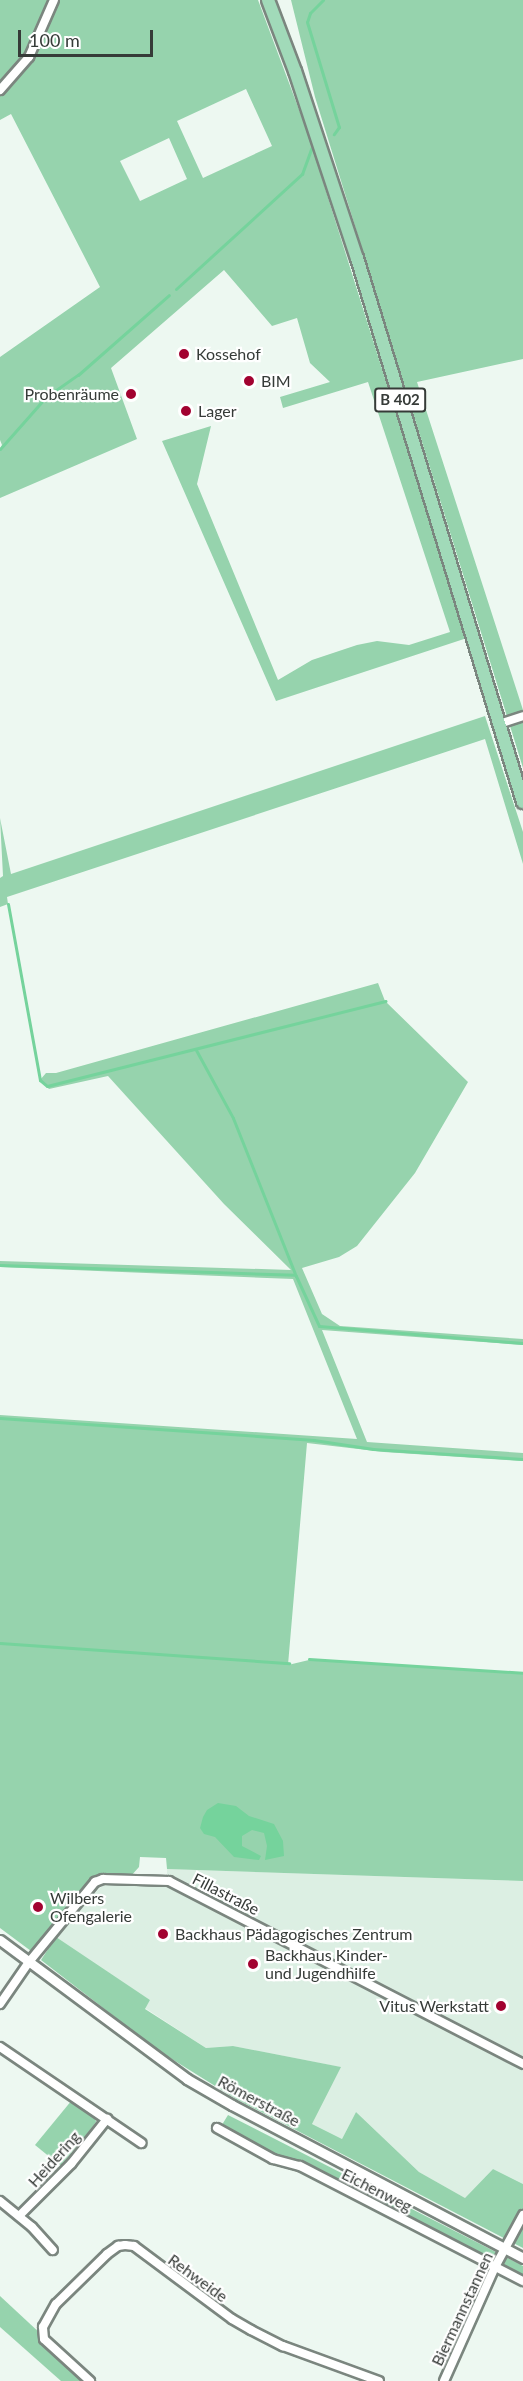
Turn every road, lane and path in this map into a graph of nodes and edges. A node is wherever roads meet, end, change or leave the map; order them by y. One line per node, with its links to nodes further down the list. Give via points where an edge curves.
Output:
1 (54, 0): 3 (street, via 29,57)
2 (268, 0): 5 (main road, B 402, via 357,258)
3 (0, 90)
4 (523, 716): 5 (street)
5 (499, 724): 6 (main road, B 402)
6 (523, 802)
7 (0, 1940): 8 (street, Römerstraße)
8 (29, 1962): 9 (street); 11 (street, Fillastraße, via 95,1882 169,1881); 18 (street, Römerstraße, via 196,2084)
9 (0, 2004)
10 (0, 2047): 12 (street)
11 (523, 2064)
12 (107, 2119): 14 (street); 17 (street, Heidering)
13 (217, 2128): 21 (street, Eichenweg, via 273,2159 300,2166)
14 (141, 2143)
15 (0, 2201): 17 (street)
16 (523, 2215): 18 (street)
17 (19, 2216): 19 (street)
18 (505, 2248): 20 (street, Römerstraße); 21 (street, Biermannstannen)
19 (53, 2250)
20 (523, 2258)
21 (495, 2267): 22 (street, Eichenweg); 25 (street, Biermannstannen)
22 (523, 2281)
23 (90, 2381): 24 (street, Rehweide, via 44,2339 43,2327 56,2304 107,2254 125,2245 134,2246 251,2330)
24 (378, 2381)
25 (444, 2381)

